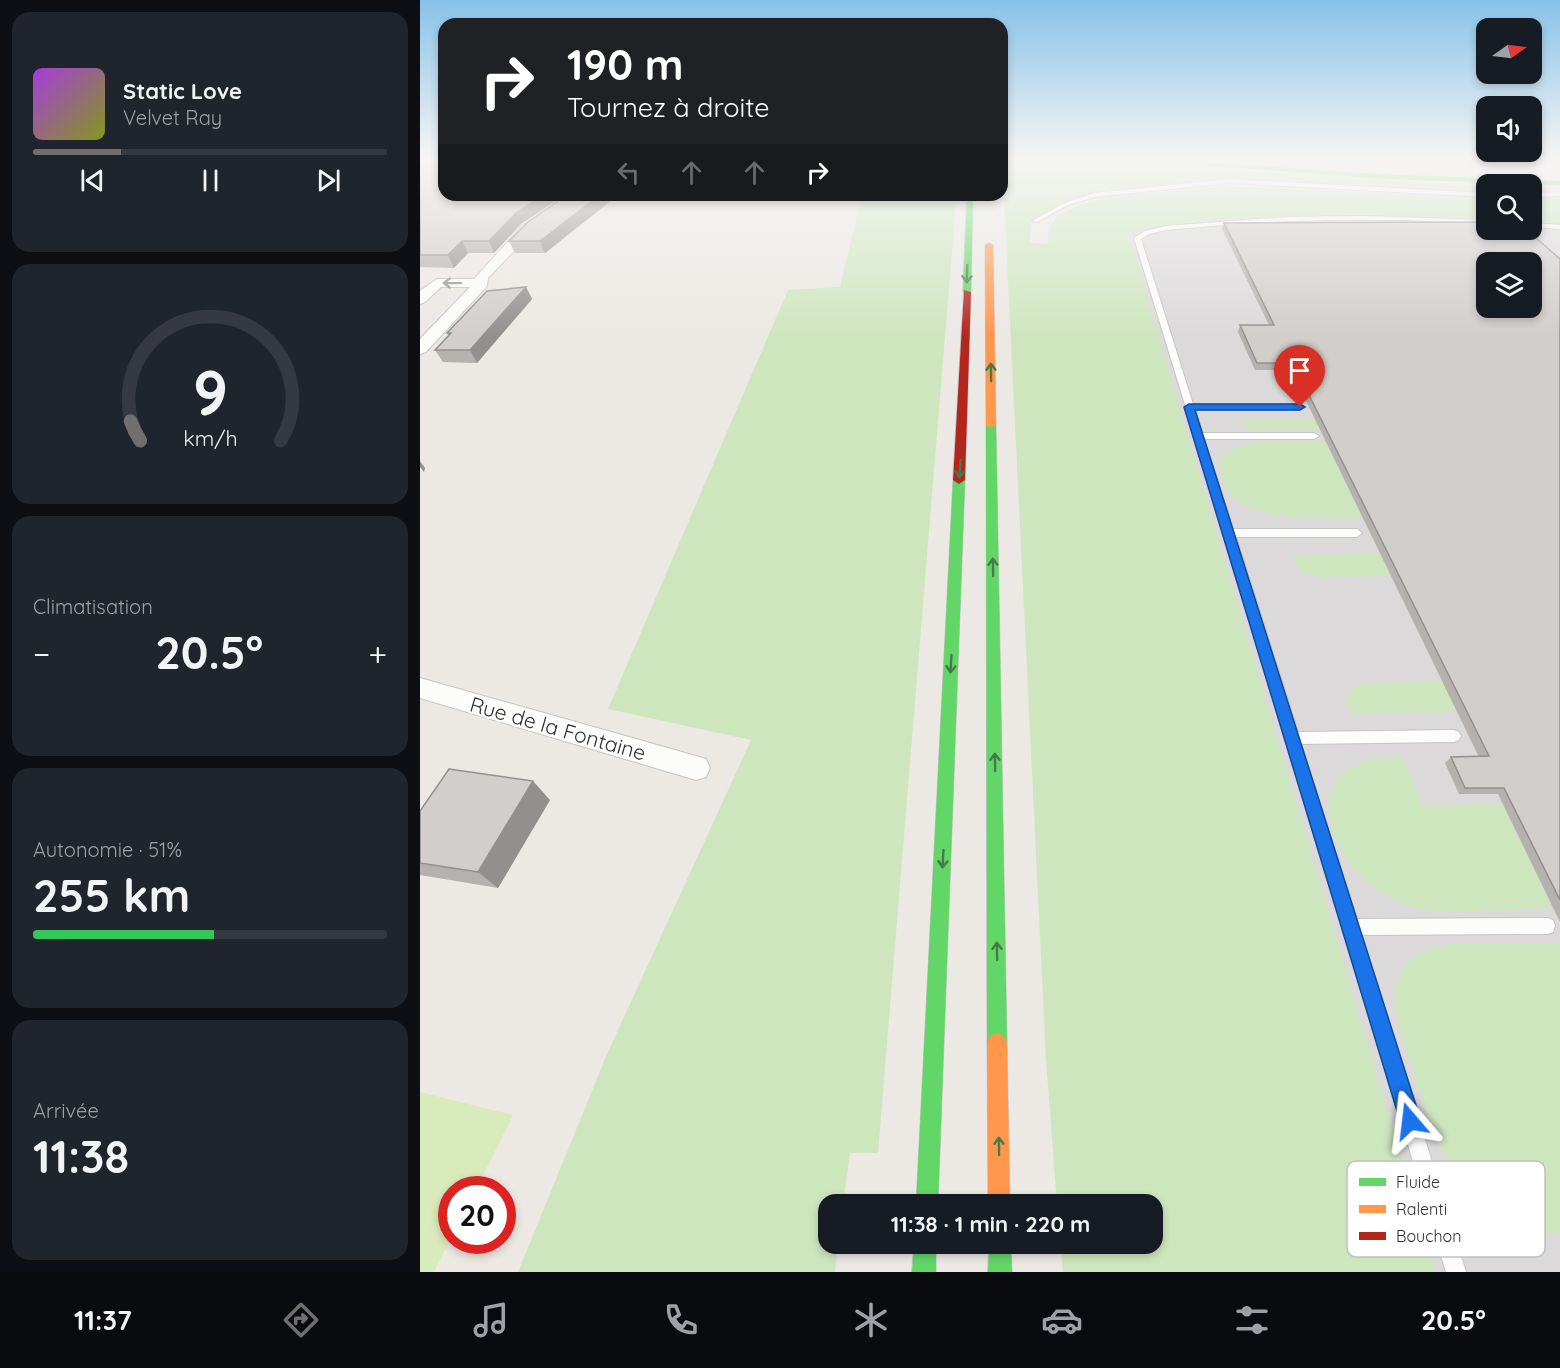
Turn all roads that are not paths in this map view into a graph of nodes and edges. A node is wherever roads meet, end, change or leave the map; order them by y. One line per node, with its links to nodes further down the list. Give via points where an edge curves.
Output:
1 (544, 217): 11 (street, via 527,229 481,278)
2 (969, 217): 28 (main road, one-way to 28)
3 (1042, 217): 6 (lane)
4 (1359, 217): 15 (lane, via 1166,228 1137,238)
5 (1398, 217): 7 (lane)
6 (1035, 221)
7 (1476, 221)
8 (1542, 226): 9 (lane)
9 (1560, 227)
10 (989, 230): 29 (main road, one-way to 10)
11 (482, 283): 12 (street, one-way to 12, via 437,283); 13 (street)
12 (422, 297): 13 (street)
13 (462, 306): 14 (street)
14 (420, 349)
15 (1189, 407): 16 (lane); 17 (lane)
16 (1300, 407)
17 (1198, 436): 18 (lane); 19 (lane)
18 (1314, 436)
19 (1228, 533): 20 (lane); 23 (lane)
20 (1358, 533)
21 (420, 688): 24 (street, Rue de la Fontaine)
22 (1454, 736): 23 (lane)
23 (1291, 738): 26 (lane)
24 (696, 768)
25 (1547, 926): 26 (lane)
26 (1352, 927): 27 (lane)
27 (1423, 1161)
28 (927, 1194)
29 (999, 1194)
30 (925, 1254): 33 (main road)
31 (1000, 1254): 34 (main road)
32 (1451, 1257): 35 (lane)
33 (924, 1272)
34 (1000, 1272)
35 (1456, 1272)

